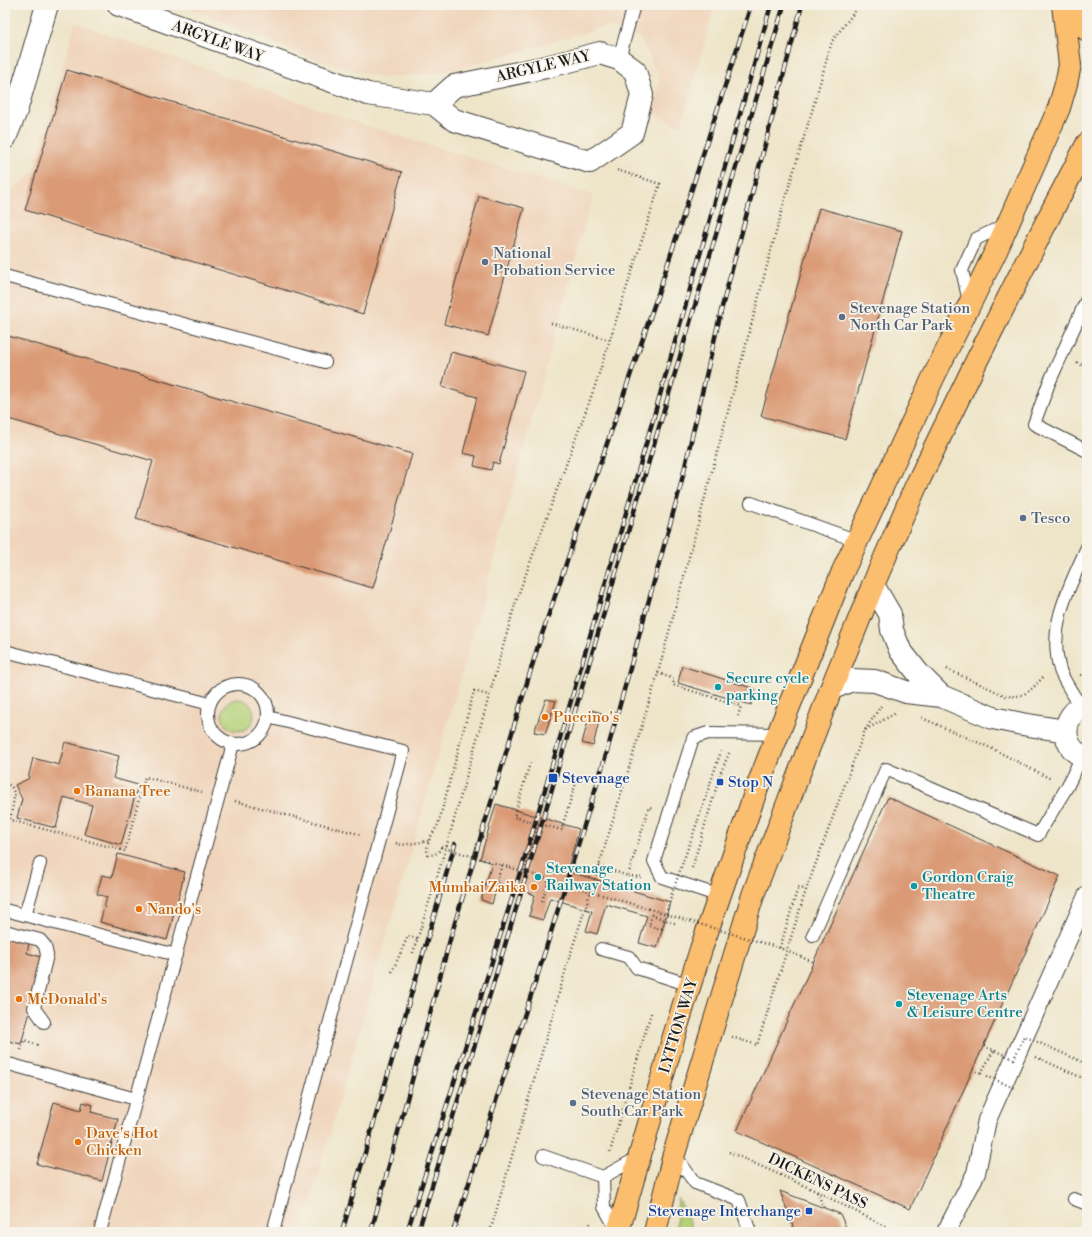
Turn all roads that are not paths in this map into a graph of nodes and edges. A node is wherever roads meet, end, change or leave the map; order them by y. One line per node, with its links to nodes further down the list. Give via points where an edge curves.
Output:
1 (46, 5): 8 (street, via 16,111)
2 (119, 5): 7 (street, ARGYLE WAY, via 368,94)
3 (634, 5): 6 (lane)
4 (1063, 5): 5 (main road); 15 (main road, LYTTON WAY, via 1070,65 1059,108 1008,224)
5 (1087, 30)
6 (619, 59): 7 (street, ARGYLE WAY, via 600,53 454,86); 7 (street, ARGYLE WAY, via 635,71 642,95 632,133 590,162 454,120)
7 (434, 104)
8 (5, 138)
9 (1087, 144): 17 (main road, via 916,486)
10 (5, 276): 12 (lane)
11 (1087, 299): 13 (lane, via 1049,383 1034,424)
12 (325, 362)
13 (1087, 451)
14 (751, 503): 15 (lane)
15 (858, 541): 25 (main road, LYTTON WAY, via 840,578)
16 (1087, 547): 22 (lane, via 1060,610 1056,648 1060,671)
17 (873, 585): 19 (main road); 20 (street, via 890,614 892,630 900,650)
18 (5, 651): 21 (lane)
19 (831, 689): 20 (street, via 852,680 874,681 906,692); 41 (main road, via 753,895)
20 (941, 696): 24 (street, via 993,718)
21 (210, 704): 23 (lane, via 218,691 224,687 244,684 264,699); 26 (lane, via 210,727 224,741)
22 (1084, 706): 24 (street, via 1073,712)
23 (268, 717): 26 (lane, via 263,732 254,740); 48 (lane, via 403,752)
24 (1066, 731): 27 (street, via 1073,750)
25 (778, 734): 29 (main road, LYTTON WAY); 29 (lane, via 708,733 693,738 654,861 662,877)
26 (233, 744): 36 (lane)
27 (1085, 756): 34 (lane, via 1038,835 886,769)
28 (40, 863): 32 (lane)
29 (720, 896): 37 (main road, LYTTON WAY)
30 (1087, 896): 52 (street, via 987,1120 976,1173)
31 (5, 910): 32 (lane)
32 (25, 915): 36 (lane)
33 (5, 931): 38 (lane, via 40,940 45,946 47,955 34,1008)
34 (814, 935)
35 (601, 949): 37 (lane, via 629,957 637,968)
36 (176, 955): 40 (lane)
37 (690, 985): 43 (main road, LYTTON WAY)
38 (44, 1022)
39 (5, 1063): 40 (lane)
40 (136, 1099): 47 (lane)
41 (674, 1154): 50 (main road); 51 (lane, via 695,1183 738,1200)
42 (543, 1156): 44 (lane)
43 (639, 1157): 44 (lane); 49 (main road, LYTTON WAY)
44 (603, 1176): 49 (lane, via 604,1206)
45 (1074, 1199): 46 (lane)
46 (1087, 1204)
47 (100, 1232)
48 (274, 1232)
49 (618, 1232)
50 (655, 1232)
51 (750, 1232)
52 (946, 1232)

